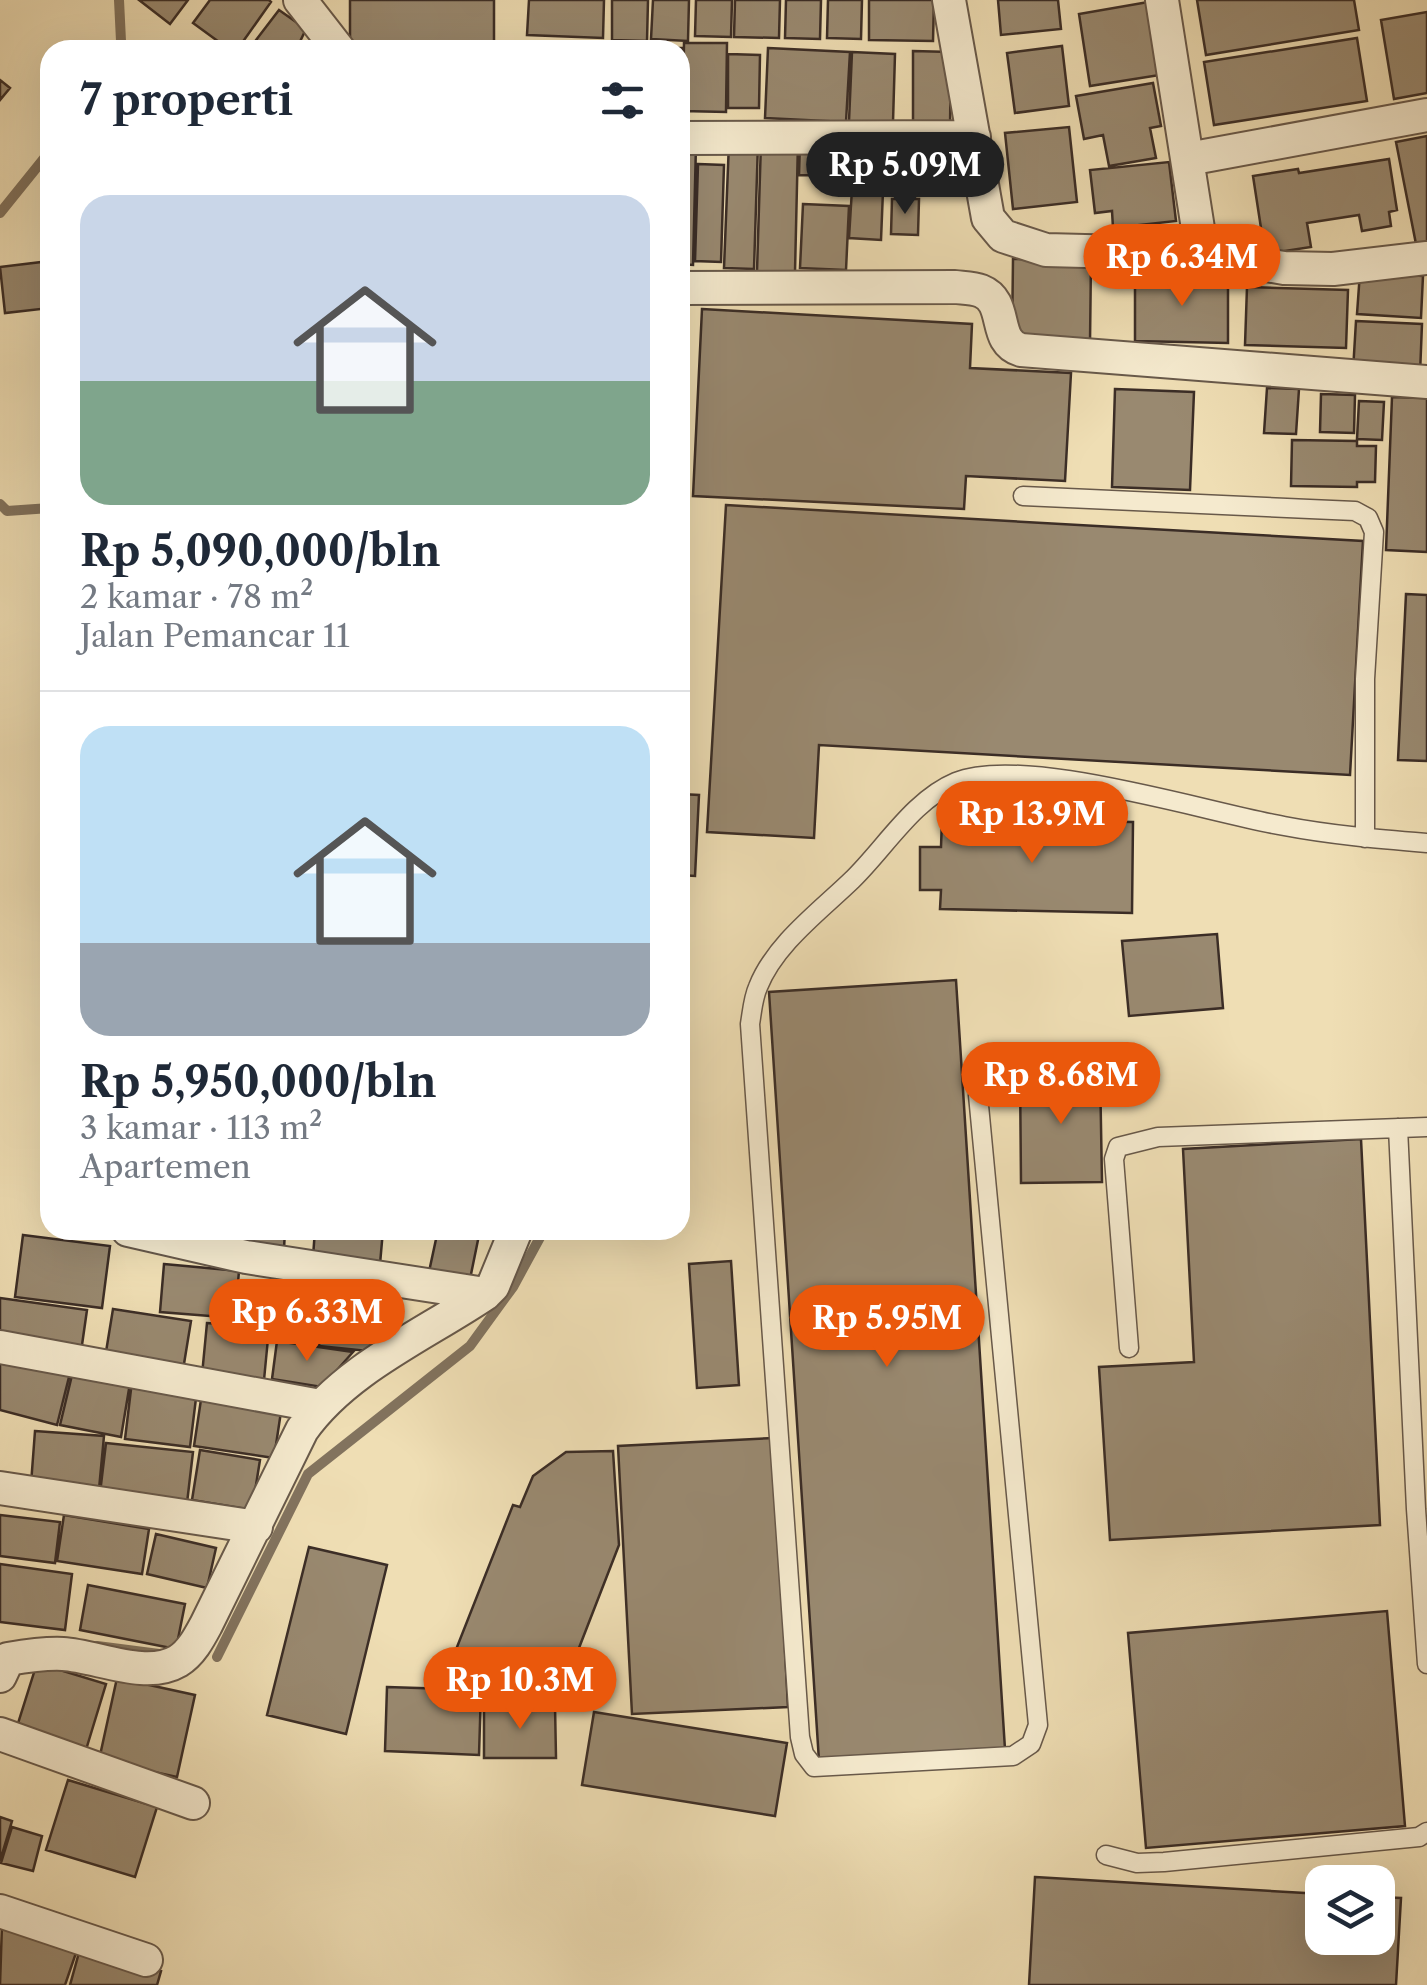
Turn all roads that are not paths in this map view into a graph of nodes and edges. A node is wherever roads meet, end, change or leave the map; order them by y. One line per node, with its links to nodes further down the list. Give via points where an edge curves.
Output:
1 (300, 0): 4 (street)
2 (949, 0): 6 (street)
3 (1162, 0): 8 (street)
4 (331, 40)
5 (1427, 116): 8 (street)
6 (974, 137): 7 (street); 9 (street, via 988,218 1003,236 1046,250)
7 (690, 138)
8 (1188, 159): 9 (street)
9 (1202, 254): 10 (street, via 1316,269)
10 (1427, 258)
11 (690, 288): 12 (street, via 955,287 982,291 996,302 1005,339 1021,350)
12 (1427, 382)
13 (1023, 496): 14 (lane, via 1355,511 1368,518 1374,532)
14 (1365, 838): 15 (lane); 16 (lane, via 1029,776 956,782 921,804 781,949 758,987 750,1024 800,1737 814,1767 1013,1756 1030,1744 1038,1725)
15 (1427, 843)
16 (978, 1095)
17 (1427, 1127): 18 (lane)
18 (1398, 1128): 23 (lane, via 1158,1137 1118,1146); 27 (lane)
19 (172, 1240): 21 (street)
20 (512, 1240): 21 (street)
21 (484, 1294): 24 (street)
22 (0, 1347): 24 (street)
23 (1129, 1348)
24 (320, 1406): 26 (street)
25 (0, 1488): 26 (street)
26 (256, 1528): 28 (street, via 193,1648 176,1662 150,1668 62,1654)
27 (1427, 1664)
28 (3, 1665)
29 (0, 1734): 30 (street)
30 (193, 1803)
31 (1427, 1832): 32 (lane, via 1164,1862)
32 (1106, 1855)
33 (0, 1911): 34 (street)
34 (146, 1960)

